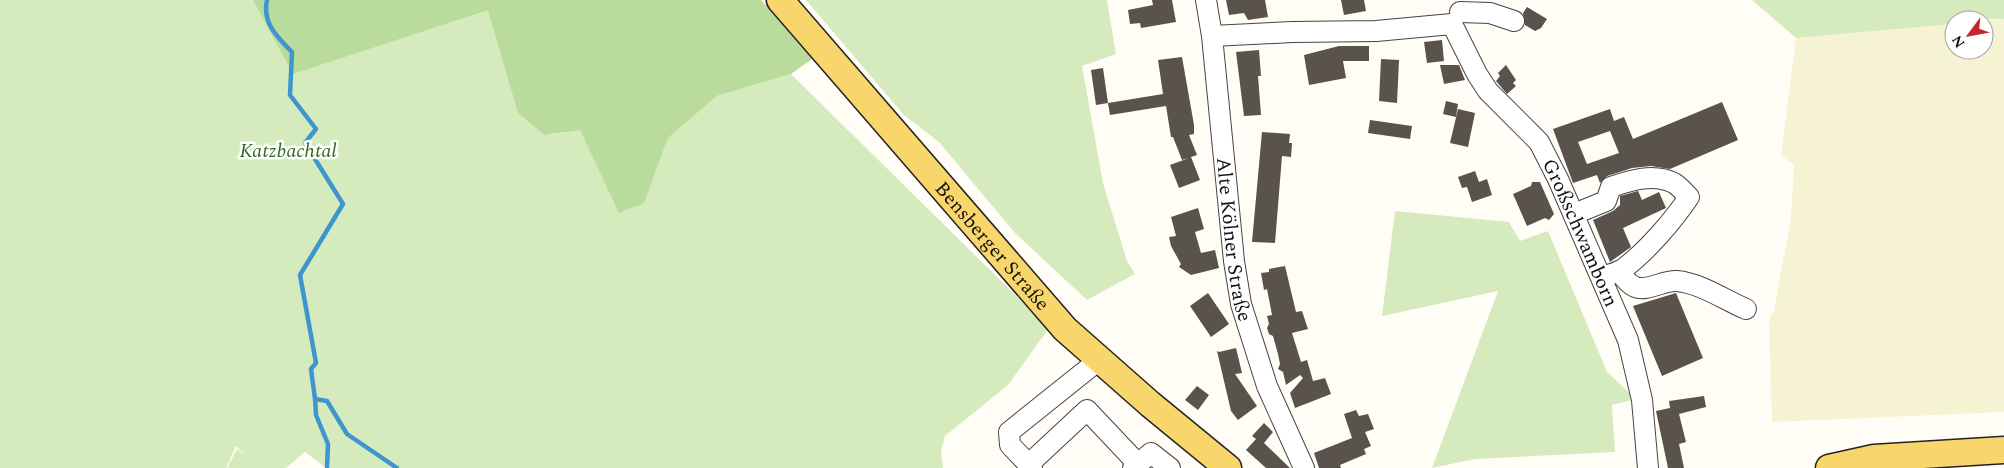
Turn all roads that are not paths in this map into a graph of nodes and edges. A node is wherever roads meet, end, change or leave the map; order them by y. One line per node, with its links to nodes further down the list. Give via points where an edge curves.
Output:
1 (780, 0): 9 (main road, Bensberger Straße, via 1027,288 1064,329)
2 (1206, 0): 5 (street, Alte Kölner Straße)
3 (1459, 12): 4 (street, via 1490,13); 5 (street, via 1376,31); 6 (street, Großschwamborn, via 1488,91 1539,142)
4 (1514, 21)
5 (1212, 36): 16 (street, Alte Kölner Straße, via 1241,304 1267,386)
6 (1574, 214): 7 (street, Großschwamborn); 7 (street, via 1606,201 1611,187 1634,178 1674,183 1689,197 1637,255)
7 (1610, 274): 8 (street, via 1643,289 1665,282 1692,284); 17 (street, Großschwamborn, via 1636,369)
8 (1746, 309)
9 (1099, 360): 12 (street, via 1010,432 1010,445); 15 (main road, Bensberger Straße)
10 (2004, 450): 11 (main road)
11 (1875, 463): 18 (main road)
12 (1031, 466): 13 (street, via 1087,410)
13 (1135, 466): 14 (street, via 1151,453)
14 (1170, 468)
15 (1228, 468)
16 (1304, 468)
17 (1648, 468)
18 (1829, 468)

